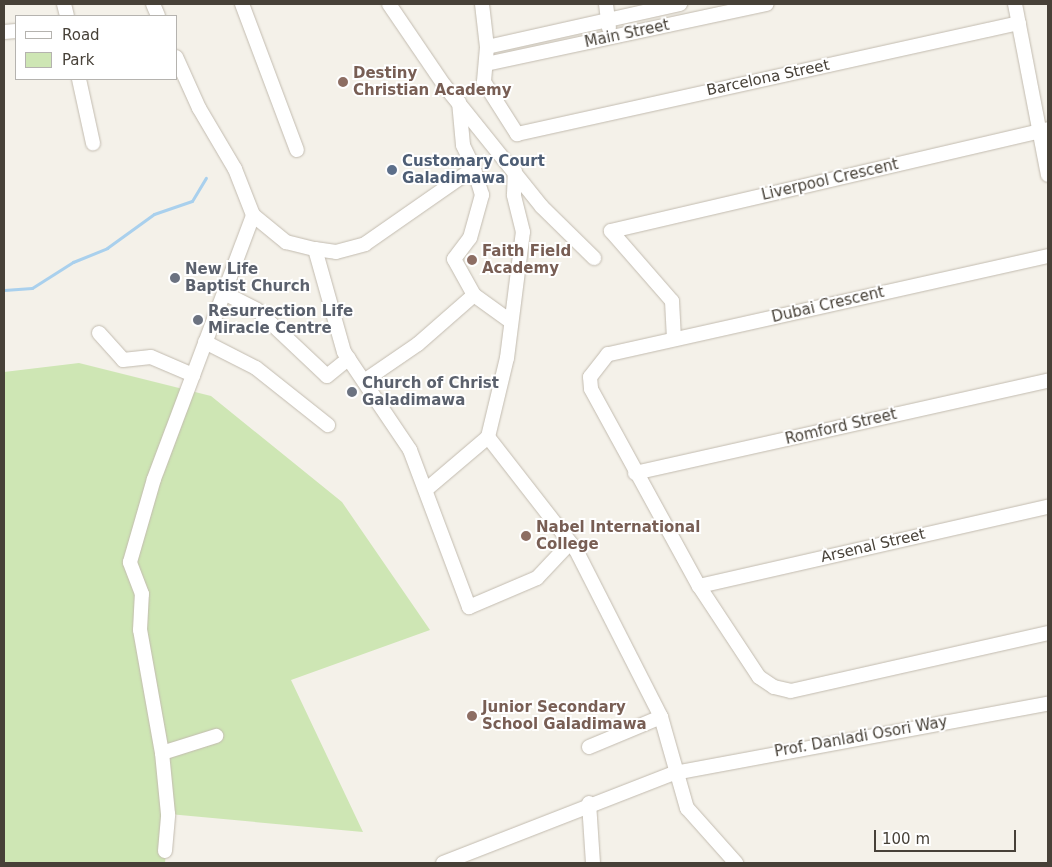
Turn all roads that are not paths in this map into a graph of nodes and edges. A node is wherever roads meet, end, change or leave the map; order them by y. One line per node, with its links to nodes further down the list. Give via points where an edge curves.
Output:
1 (242, 4): 18 (street)
2 (389, 4): 15 (street)
3 (482, 4): 11 (street)
4 (606, 4): 8 (street)
5 (680, 4): 8 (street, Main Street)
6 (768, 4): 10 (street, Main Street)
7 (1015, 4): 9 (street)
8 (608, 19): 10 (street); 11 (street, Main Street)
9 (1019, 23): 13 (street, Barcelona Street, via 517,134 484,82); 16 (street)
10 (611, 38): 13 (street, Main Street)
11 (487, 47): 13 (street)
12 (178, 61): 22 (street, via 199,108 235,169)
13 (486, 64)
14 (79, 80): 17 (street)
15 (459, 102): 19 (street, via 460,131); 20 (street)
16 (1044, 130): 21 (street); 30 (street, Liverpool Crescent, via 611,231 672,301)
17 (93, 143)
18 (297, 150)
19 (474, 168): 23 (street, via 365,244 336,252); 27 (street, via 482,195 470,238 454,259)
20 (515, 171): 25 (street, via 542,207); 28 (street, via 514,195 523,232)
21 (1048, 176)
22 (253, 215): 23 (street, via 286,242); 26 (street)
23 (315, 249): 32 (street)
24 (1048, 256): 30 (street, Dubai Crescent)
25 (594, 258)
26 (224, 293): 31 (street); 32 (street, via 257,310 327,376)
27 (474, 296): 28 (street); 34 (street, via 418,344)
28 (510, 321): 37 (street, via 507,358)
29 (100, 333): 33 (street, via 123,360 151,357)
30 (674, 339): 38 (street, Dubai Crescent, via 608,354 596,365 591,389)
31 (205, 342): 33 (street); 36 (street, via 256,368)
32 (349, 358): 34 (street)
33 (192, 375): 48 (street, via 154,478 130,562 142,594 140,630)
34 (364, 381): 39 (street, via 410,450)
35 (1048, 381): 38 (street, Romford Street)
36 (328, 425)
37 (488, 437): 39 (street); 41 (street)
38 (635, 473): 42 (street)
39 (428, 488): 41 (street, via 456,582 469,607 537,578)
40 (1048, 507): 42 (street, Arsenal Street)
41 (570, 542): 45 (street, via 606,604)
42 (699, 586): 43 (street, via 759,677 791,691)
43 (1048, 633)
44 (1048, 704): 49 (street, Prof. Danladi Osori Way)
45 (660, 717): 47 (street); 49 (street)
46 (216, 736): 48 (street)
47 (589, 747)
48 (162, 753): 51 (street, via 168,814)
49 (674, 773): 50 (street, Prof. Danladi Osori Way); 54 (street, via 697,824)
50 (589, 803): 52 (street, Prof. Danladi Osori Way); 53 (street)
51 (165, 851)
52 (443, 863)
53 (593, 863)
54 (736, 863)

